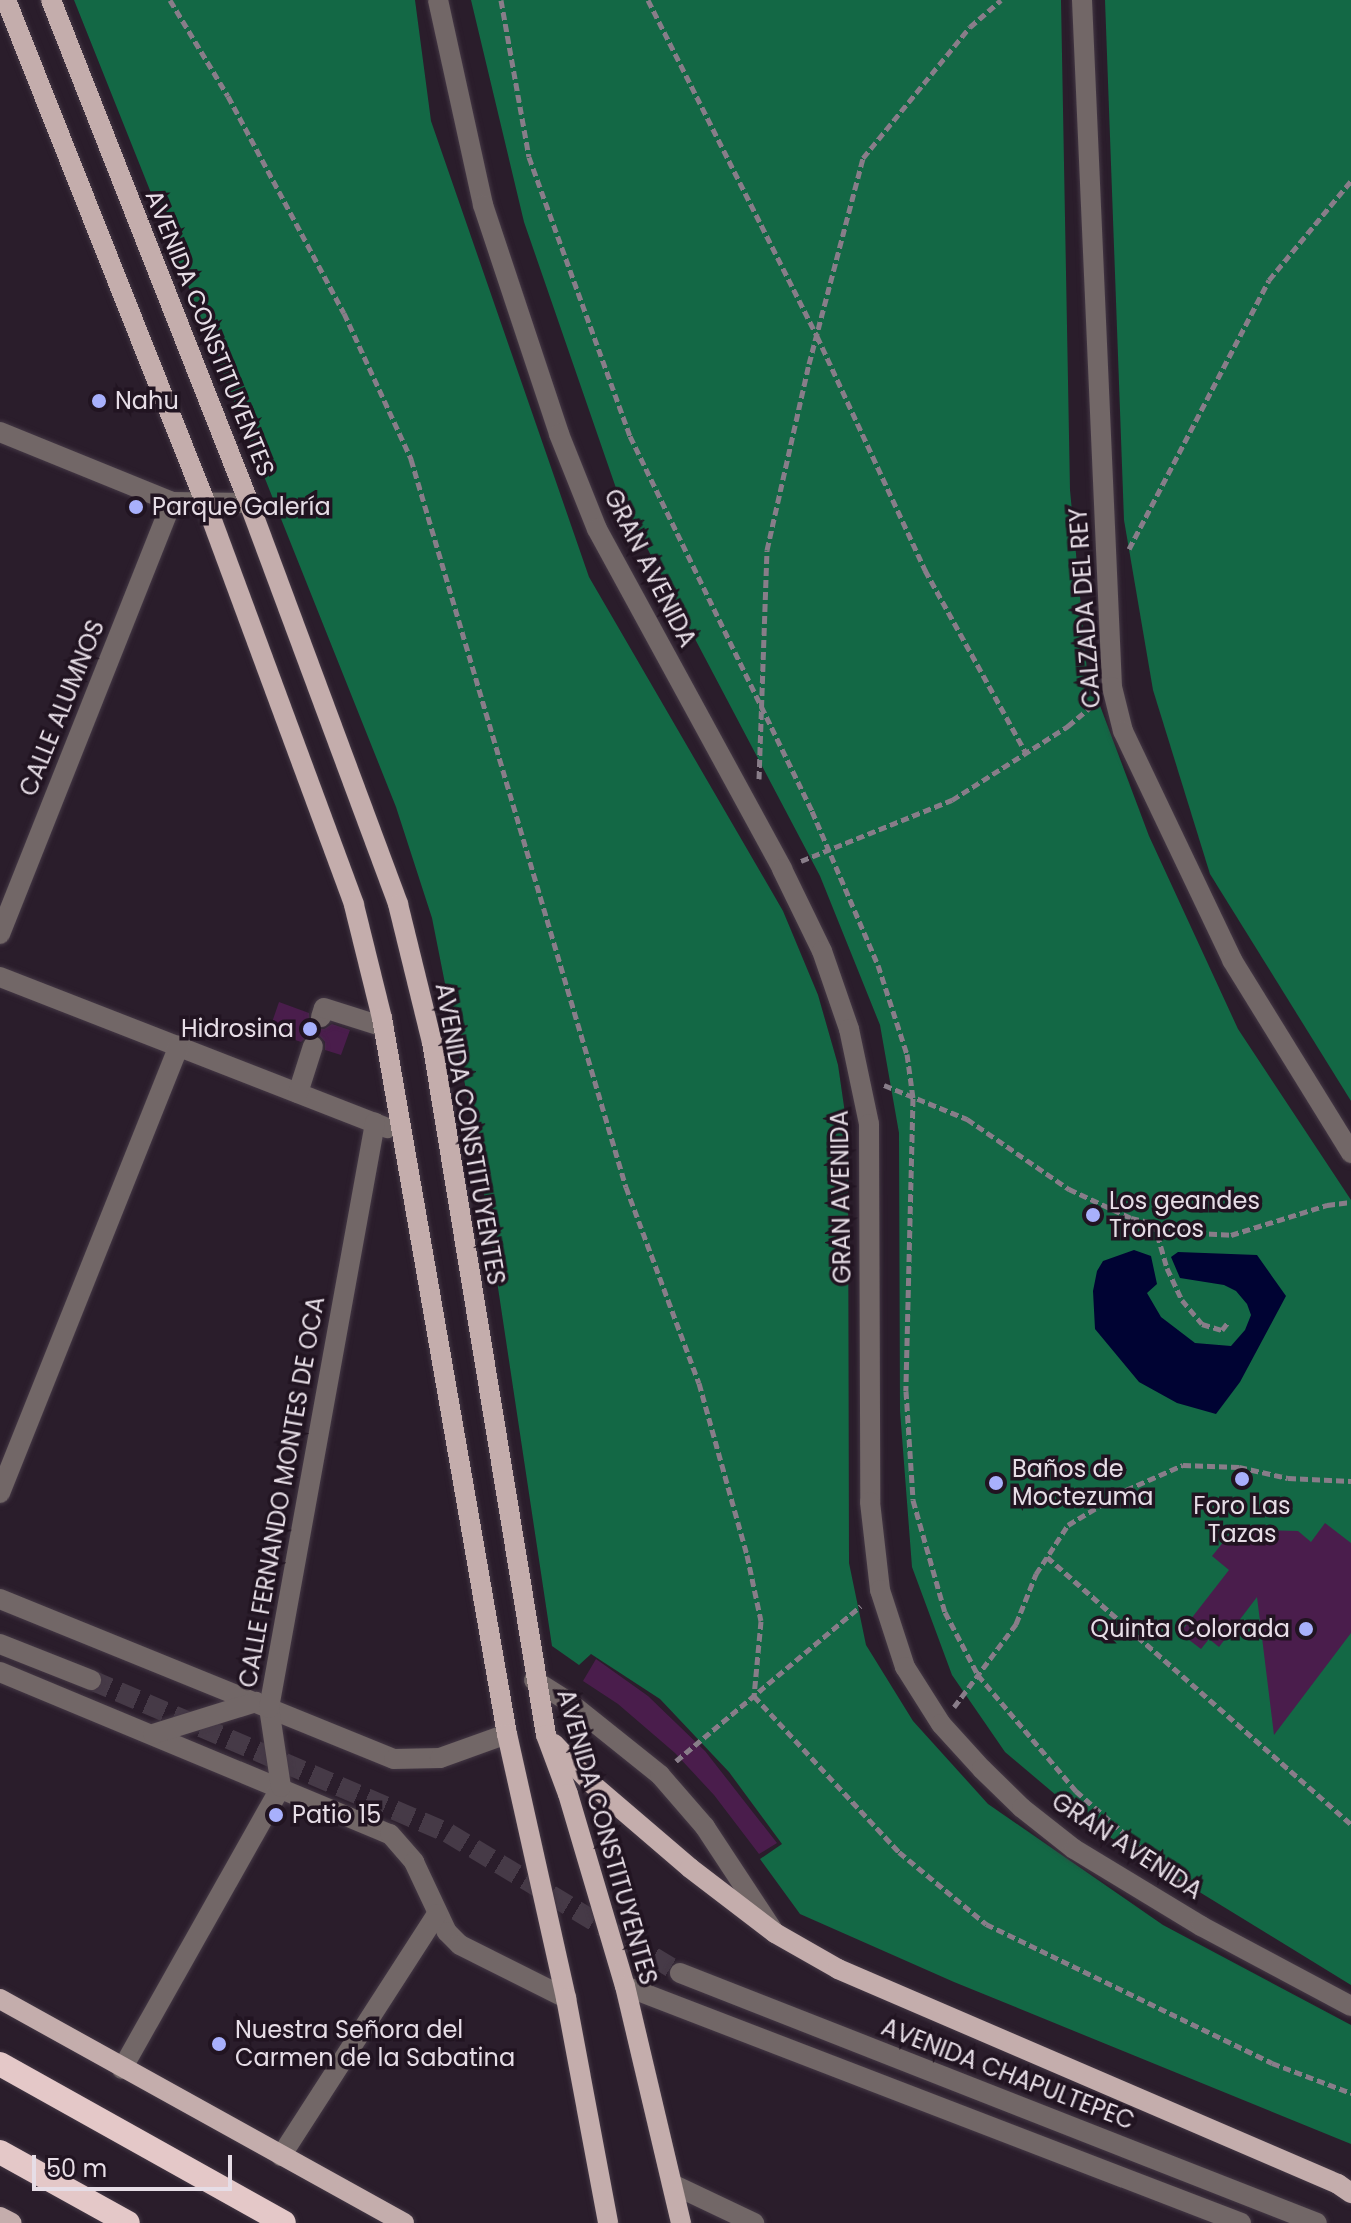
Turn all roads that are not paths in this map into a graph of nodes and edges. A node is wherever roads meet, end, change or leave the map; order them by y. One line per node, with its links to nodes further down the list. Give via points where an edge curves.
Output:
1 (6, 0): 8 (main road)
2 (51, 0): 7 (main road, AVENIDA CONSTITUYENTES)
3 (438, 0): 36 (street, GRAN AVENIDA, via 483,205 559,434 597,529 822,951 849,1029 869,1124 870,1502 880,1590 905,1667 941,1724 1022,1808 1074,1849 1201,1926)
4 (1082, 0): 18 (street, CALZADA DEL REY, via 1112,687 1123,731 1232,960)
5 (0, 432): 6 (street)
6 (172, 502): 8 (street); 9 (street, CALLE ALUMNOS)
7 (249, 503): 8 (street); 24 (main road, AVENIDA CONSTITUYENTES, via 398,904 432,1042)
8 (206, 504): 12 (main road, via 354,905)
9 (0, 934)
10 (0, 977): 13 (street)
11 (321, 1017): 12 (street, via 324,1008)
12 (384, 1027): 17 (main road)
13 (179, 1046): 15 (street); 19 (street)
14 (313, 1046): 15 (street)
15 (298, 1093): 16 (street)
16 (375, 1123): 17 (street); 25 (street, CALLE FERNANDO MONTES DE OCA)
17 (402, 1133): 27 (main road)
18 (1351, 1153)
19 (0, 1493)
20 (0, 1599): 25 (street)
21 (0, 1644): 23 (street)
22 (0, 1672): 26 (street)
23 (91, 1680)
24 (534, 1680): 28 (main road, AVENIDA CONSTITUYENTES); 31 (street, via 660,1775 705,1827)
25 (262, 1705): 26 (street); 27 (street, via 394,1759 440,1758); 29 (street, CALLE FERNANDO MONTES DE OCA)
26 (153, 1734): 29 (street)
27 (507, 1734): 34 (main road)
28 (546, 1735): 31 (main road, via 592,1784); 33 (main road, AVENIDA CONSTITUYENTES)
29 (281, 1787): 30 (street, via 390,1834 414,1862); 38 (street)
30 (437, 1914): 34 (street, via 460,1945); 40 (street)
31 (775, 1933): 42 (main road, via 838,1969)
32 (680, 1973): 52 (street, AVENIDA CHAPULTEPEC)
33 (625, 1986): 41 (main road, AVENIDA CONSTITUYENTES); 51 (street)
34 (566, 1998): 48 (main road)
35 (0, 1999): 38 (main road)
36 (1351, 2006)
37 (0, 2064): 46 (highway)
38 (122, 2069): 40 (main road)
39 (0, 2152): 45 (highway)
40 (281, 2156): 47 (main road)
41 (672, 2184): 49 (main road, AVENIDA CONSTITUYENTES); 50 (street)
42 (1351, 2193)
43 (0, 2217): 44 (main road)
44 (12, 2223)
45 (128, 2223)
46 (284, 2223)
47 (402, 2223)
48 (608, 2223)
49 (681, 2223)
50 (754, 2223)
51 (1241, 2223)
52 (1317, 2223)

